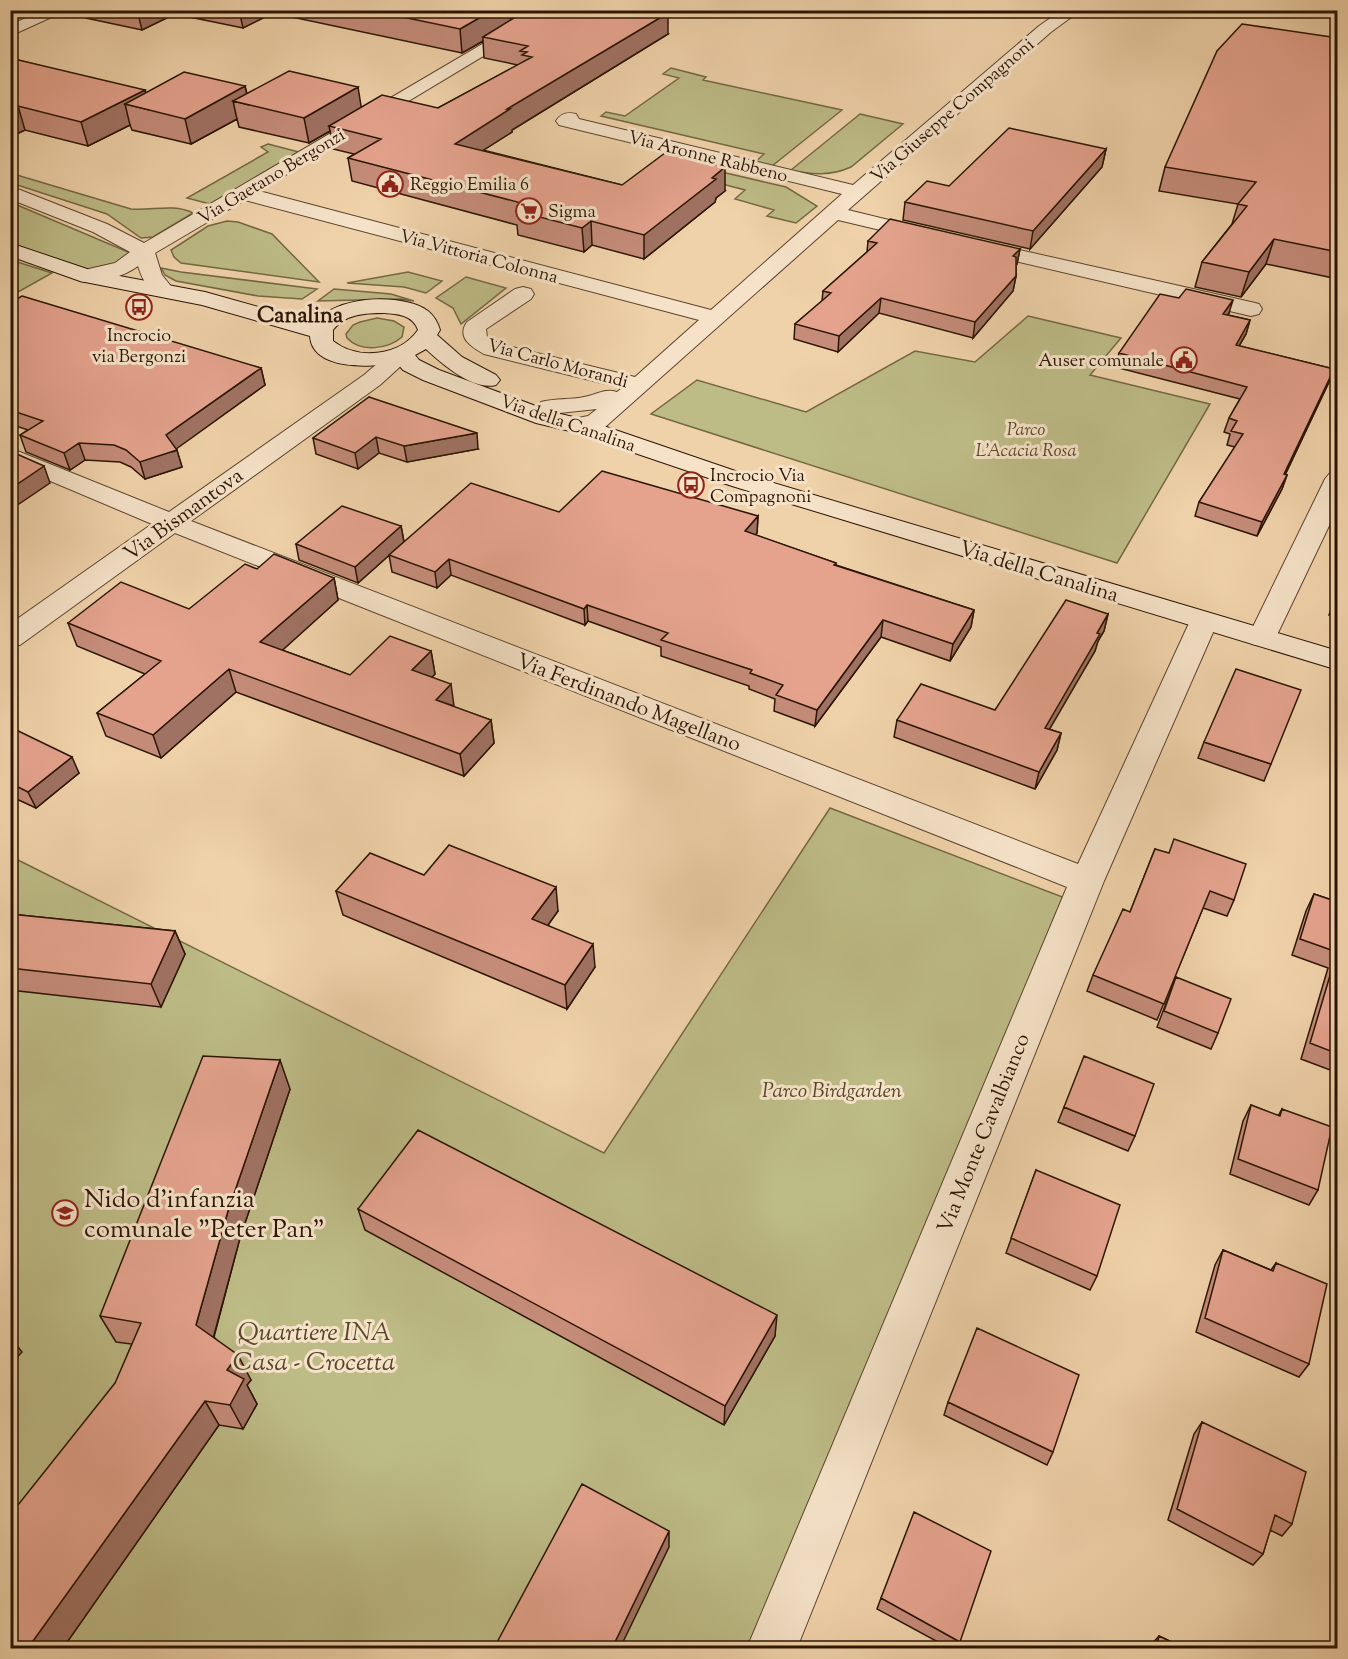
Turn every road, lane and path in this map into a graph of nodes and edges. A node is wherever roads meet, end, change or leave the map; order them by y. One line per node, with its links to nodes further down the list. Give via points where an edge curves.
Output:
1 (60, 10): 4 (street)
2 (552, 10): 8 (street, Via Gaetano Bergonzi)
3 (1073, 10): 7 (street, Via Giuseppe Compagnoni, via 1045,29)
4 (10, 31)
5 (570, 118): 7 (street, Via Aronne Rabbeno, via 565,121)
6 (10, 192): 11 (street, via 100,228)
7 (857, 192): 9 (street, Via Giuseppe Compagnoni)
8 (242, 193): 11 (street, Via Gaetano Bergonzi); 18 (street, Via Vittoria Colonna)
9 (835, 213): 17 (street); 18 (street, Via Giuseppe Compagnoni)
10 (10, 249): 12 (street, Via della Canalina)
11 (144, 251): 12 (street, Via Gaetano Bergonzi, via 122,268); 13 (street, via 152,276)
12 (88, 276): 13 (street, Via della Canalina)
13 (163, 290): 15 (street, Via della Canalina)
14 (523, 294): 23 (street, Via Carlo Morandi, via 475,327 476,340 492,349)
15 (205, 299): 16 (street, Via della Canalina); 19 (street, Via della Canalina)
16 (362, 308): 19 (street, Via della Canalina, via 332,319); 20 (street, Via della Canalina, via 384,306 414,311 428,325)
17 (1251, 309)
18 (715, 318): 23 (street, Via Giuseppe Compagnoni)
19 (322, 332): 22 (street, via 321,341 331,352)
20 (426, 337): 21 (street); 25 (street, Via della Canalina, via 454,362 497,386)
21 (402, 354): 22 (street); 24 (street, Via Bismantova); 26 (street, Via della Canalina, via 411,365 431,375 545,418)
22 (361, 359): 24 (street)
23 (638, 387): 25 (street, Via Giuseppe Compagnoni, via 588,404); 26 (street, Via Giuseppe Compagnoni)
24 (356, 390): 29 (street, Via Bismantova)
25 (550, 406): 26 (street, Via della Canalina)
26 (586, 424): 30 (street, Via della Canalina, via 741,481)
27 (10, 455): 29 (street, Via Ferdinando Magellano)
28 (1338, 479): 31 (street)
29 (172, 522): 32 (street, Via Bismantova); 34 (street, Via Ferdinando Magellano)
30 (1204, 621): 31 (street, Via della Canalina); 34 (street, Via Monte Cavalbianco)
31 (1263, 637): 33 (street, Via della Canalina)
32 (10, 638)
33 (1338, 660)
34 (1087, 881): 35 (street, Via Monte Cavalbianco)
35 (772, 1648)

